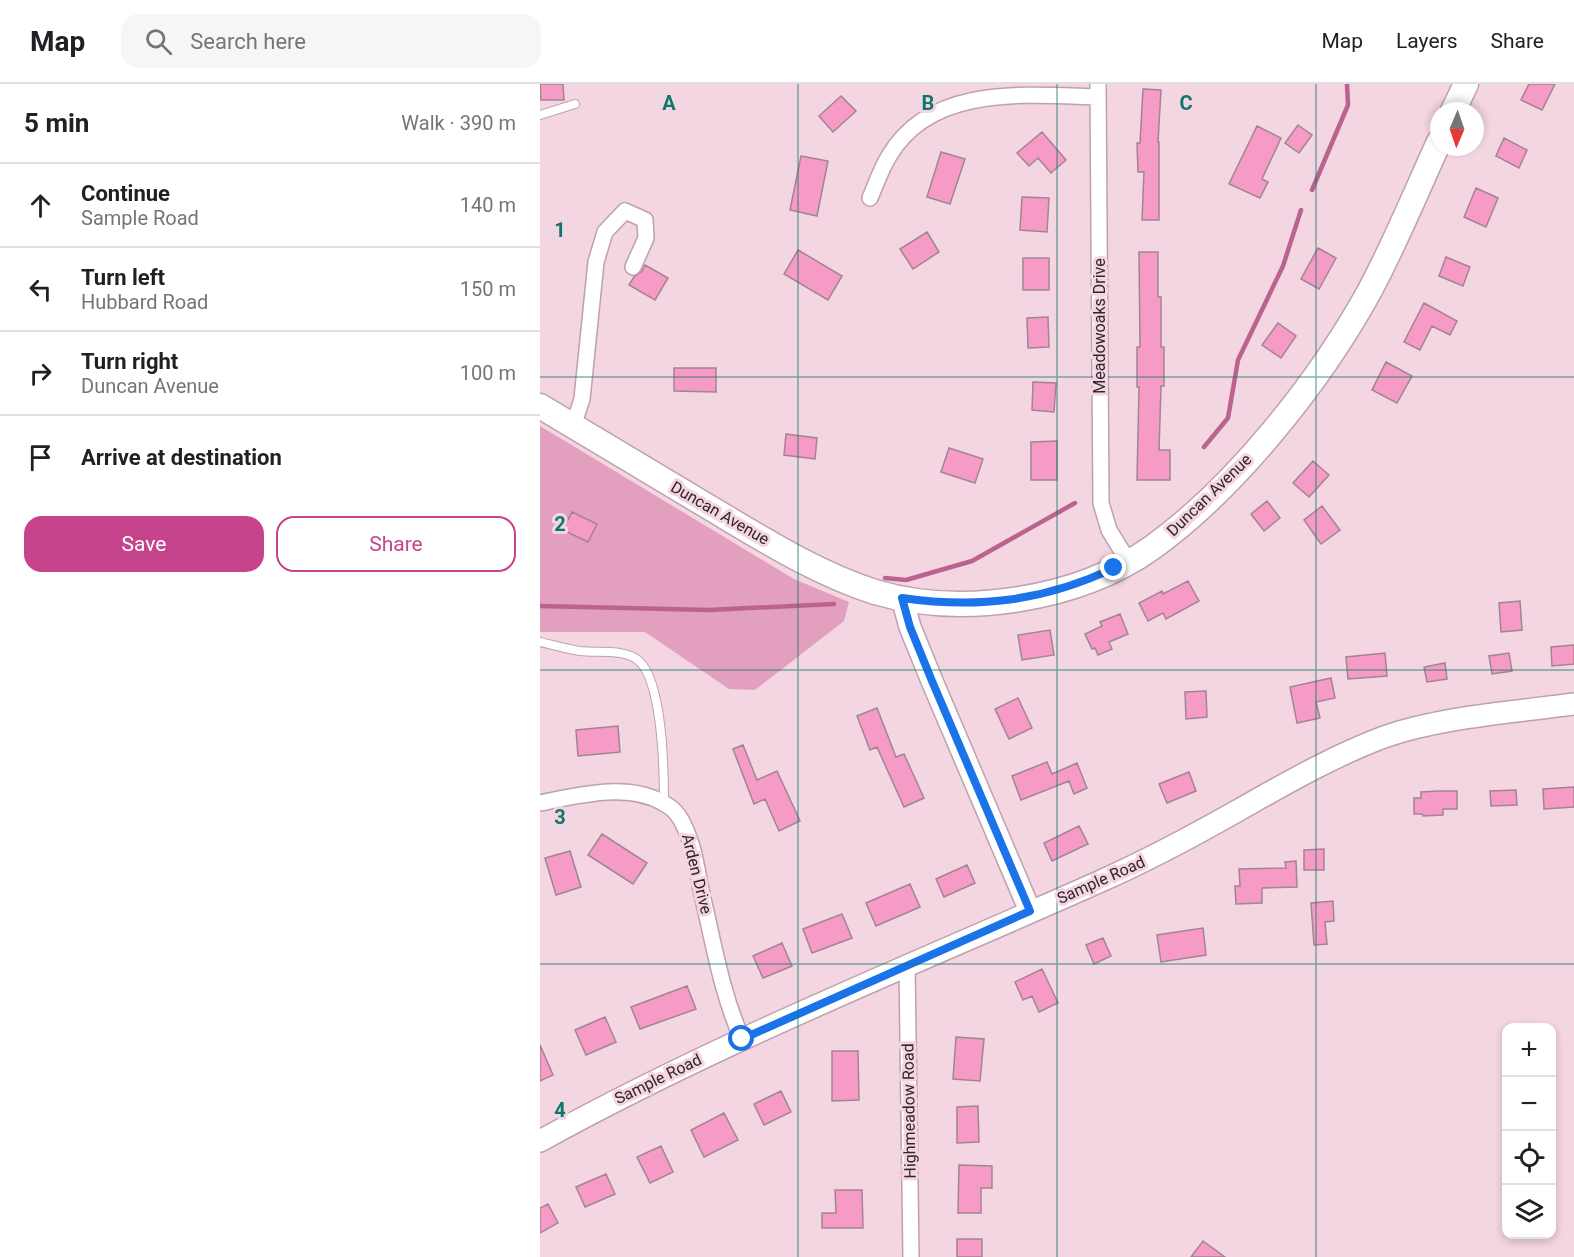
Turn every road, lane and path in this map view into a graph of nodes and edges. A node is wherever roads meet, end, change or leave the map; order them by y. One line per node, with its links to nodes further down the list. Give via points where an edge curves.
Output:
1 (1466, 84): 3 (main road)
2 (1098, 91): 7 (street, via 990,98 943,108 900,141 889,155); 11 (street, Meadowoaks Drive, via 1101,503 1108,530)
3 (1458, 102)
4 (575, 104): 5 (lane)
5 (540, 115)
6 (1432, 156): 11 (main road, Duncan Avenue, via 1369,291 1321,367 1220,489 1190,518)
7 (870, 198)
8 (633, 267): 10 (street, via 646,238 645,219 625,211 604,232 596,262 582,399 576,417)
9 (540, 406): 10 (main road, Duncan Avenue)
10 (567, 422): 12 (main road, Duncan Avenue, via 810,564 853,584)
11 (1128, 561): 12 (main road, Duncan Avenue, via 1087,581 1022,599 933,603)
12 (902, 598): 17 (street, via 923,659)
13 (540, 642): 16 (lane, via 581,651 617,653 636,658 643,666 658,709)
14 (1574, 704): 17 (street, Sample Road, via 1452,721 1386,736 1322,764 1147,860)
15 (540, 803): 16 (street, via 613,793 643,795)
16 (664, 803): 19 (street, Arden Drive, via 681,818 688,837 722,982)
17 (1030, 911): 18 (street, Sample Road)
18 (907, 966): 19 (street, Sample Road); 21 (street, Highmeadow Road)
19 (742, 1039): 20 (street, Sample Road)
20 (540, 1141)
21 (911, 1257)

